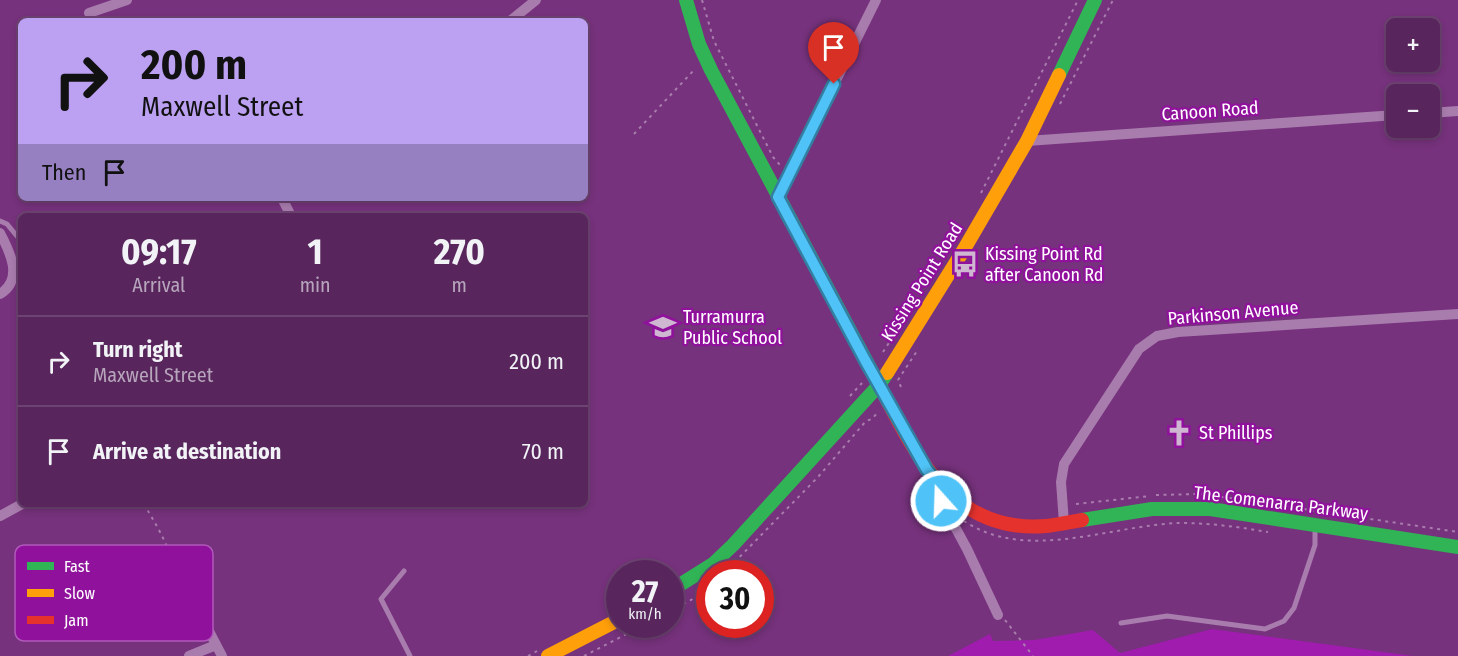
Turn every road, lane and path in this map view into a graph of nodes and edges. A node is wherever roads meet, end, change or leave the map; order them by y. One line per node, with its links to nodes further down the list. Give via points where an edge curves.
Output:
1 (127, 0): 9 (street)
2 (536, 0): 10 (street)
3 (686, 0): 20 (main road, The Comenarra Parkway, via 703,53)
4 (702, 0): 18 (path, via 714,41 772,157)
5 (876, 0): 20 (street)
6 (1078, 0): 19 (path)
7 (1095, 0): 17 (main road, Kissing Point Road)
8 (1113, 0): 12 (path)
9 (89, 13)
10 (514, 18)
11 (694, 70): 16 (path)
12 (1058, 107)
13 (1458, 111): 14 (street)
14 (1440, 112)
15 (1386, 116): 17 (street, Canoon Road)
16 (634, 134)
17 (1027, 141): 28 (main road, Kissing Point Road)
18 (780, 165)
19 (980, 195)
20 (778, 197): 28 (main road, The Comenarra Parkway)
21 (0, 221): 23 (lane)
22 (0, 233): 24 (street, via 13,267 13,276)
23 (18, 237)
24 (2, 293)
25 (908, 313): 27 (path)
26 (1458, 314): 37 (street, Parkinson Avenue, via 1166,333 1148,341 1132,359 1064,464)
27 (883, 352)
28 (879, 385): 30 (main road, The Comenarra Parkway, via 927,470); 44 (main road, Kissing Point Road, via 726,551)
29 (879, 411): 42 (path)
30 (944, 490): 35 (street, via 941,501); 37 (main road, The Comenarra Parkway, via 984,516 1006,523 1029,527)
31 (1135, 496): 32 (path)
32 (1076, 504)
33 (18, 506): 36 (street)
34 (146, 507): 40 (path)
35 (948, 514): 39 (path, via 975,528 1017,541 1039,542 1179,524); 45 (street)
36 (0, 516)
37 (1064, 523): 38 (main road, The Comenarra Parkway, via 1192,508)
38 (1315, 524): 41 (main road, The Comenarra Parkway); 46 (lane, via 1315,544 1308,566 1294,608 1284,621 1265,629 1167,616)
39 (1268, 532)
40 (166, 545)
41 (1458, 547)
42 (737, 560)
43 (404, 571): 53 (lane, via 381,599)
44 (684, 582)
45 (998, 615): 56 (path)
46 (1121, 623)
47 (606, 626): 54 (main road)
48 (619, 638): 55 (path)
49 (213, 639): 50 (street)
50 (216, 645): 51 (street); 52 (street)
51 (189, 656)
52 (222, 656)
53 (410, 656)
54 (548, 656)
55 (584, 656)
56 (1033, 656)

